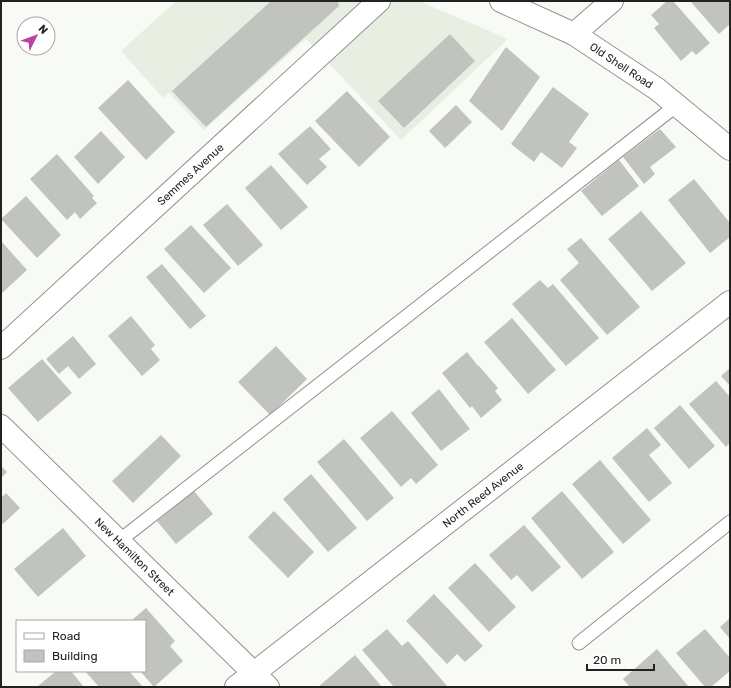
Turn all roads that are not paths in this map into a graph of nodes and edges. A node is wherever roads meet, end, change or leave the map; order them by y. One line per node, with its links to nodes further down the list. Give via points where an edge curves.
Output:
1 (379, 1): 8 (street, Semmes Avenue)
2 (501, 1): 4 (street, Old Shell Road)
3 (612, 1): 4 (street)
4 (574, 34): 5 (street, Old Shell Road, via 658,89)
5 (677, 105): 6 (street, Old Shell Road); 11 (lane)
6 (730, 149)
7 (730, 302): 13 (street, North Reed Avenue)
8 (1, 348)
9 (1, 426): 11 (street, New Hamilton Street)
10 (730, 522): 12 (lane)
11 (119, 542): 13 (street, New Hamilton Street)
12 (579, 643)
13 (261, 680): 14 (street, North Reed Avenue)
14 (236, 687)

